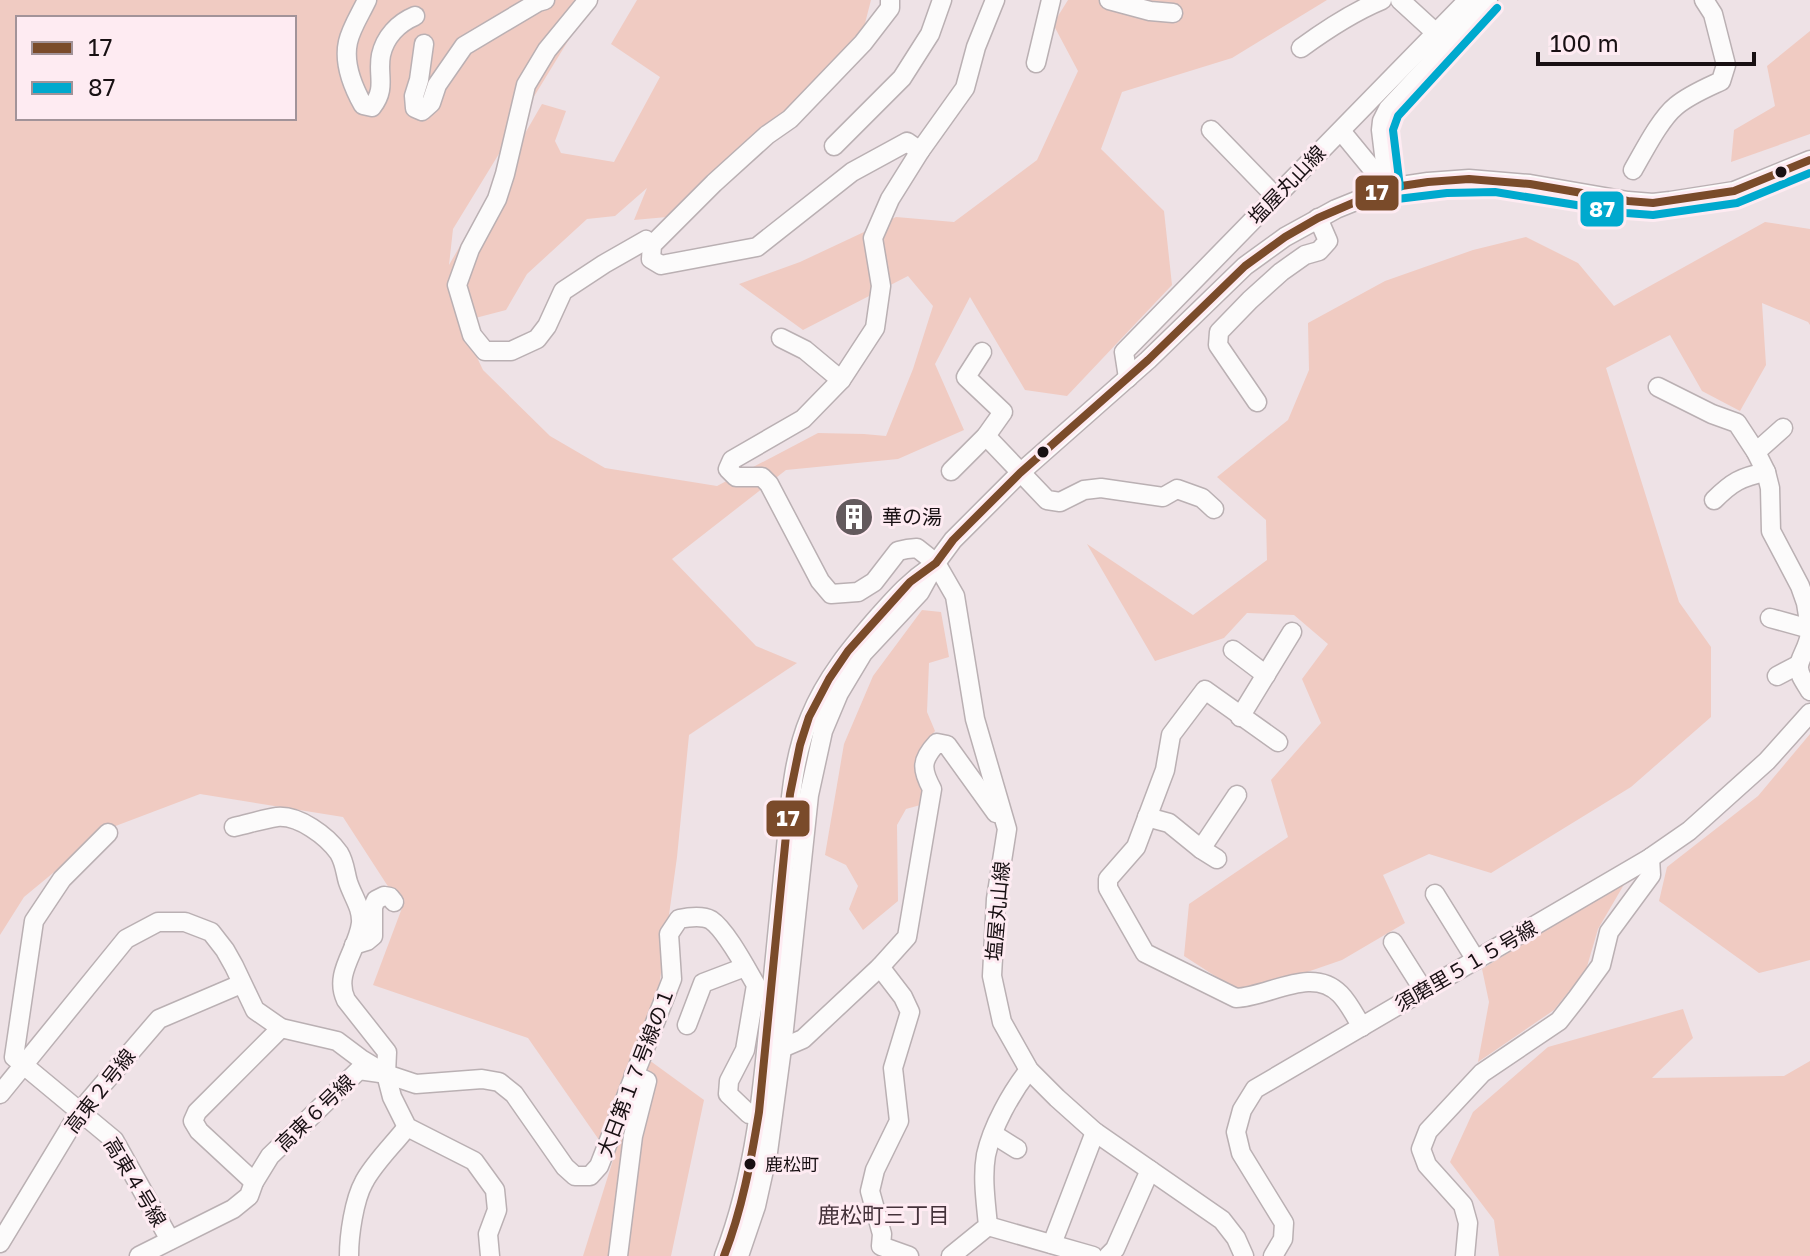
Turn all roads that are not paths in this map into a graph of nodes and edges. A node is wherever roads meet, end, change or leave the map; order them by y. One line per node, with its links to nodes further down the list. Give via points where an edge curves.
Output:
1 (367, 0): 15 (street, via 348,40 346,58 363,105 372,107 380,97 381,54 392,31)
2 (545, 0): 17 (street, via 464,46 422,111 415,108 414,96)
3 (588, 0): 29 (street, via 526,85 497,199 457,285 472,335 485,351 511,351 537,339 563,291 646,240)
4 (890, 0): 29 (street, via 890,8 863,43 800,109)
5 (942, 0): 22 (street, via 930,34 902,78)
6 (995, 0): 23 (street, via 965,88)
7 (1051, 0): 19 (street)
8 (1109, 0): 14 (street, via 1148,17)
9 (1382, 0): 18 (street)
10 (1400, 0): 16 (street)
11 (1468, 0): 16 (street, 塩屋丸山線)
12 (1488, 0): 26 (street, via 1388,109 1381,130)
13 (1704, 0): 25 (street, via 1713,14 1726,65 1721,81 1674,107)
14 (1173, 13)
15 (415, 16)
16 (1436, 33): 21 (street, 塩屋丸山線)
17 (424, 44)
18 (1301, 48)
19 (1036, 63)
20 (1211, 130): 27 (street)
21 (1341, 131): 26 (street); 27 (street, 塩屋丸山線)
22 (834, 146)
23 (920, 151): 29 (street, via 907,142 852,172 757,247 661,265 651,259); 33 (street, via 873,238 881,286 875,328)
24 (1810, 160): 26 (street, via 1734,191 1653,203 1496,180)
25 (1633, 170)
26 (1388, 188): 28 (street)
27 (1276, 197): 32 (street, 塩屋丸山線, via 1124,352)
28 (1318, 218): 32 (street, via 1252,260); 35 (street, via 1328,241 1281,272 1219,332 1218,345)
29 (652, 245)
30 (781, 338): 33 (street)
31 (982, 352): 37 (street, via 966,377 1003,412)
32 (1128, 378): 41 (street)
33 (841, 380): 44 (street, via 803,419 732,460 728,469 736,477 762,477 769,484 831,594 858,592 874,582 898,551 917,548)
34 (1658, 387): 38 (street, via 1712,414 1743,420)
35 (1257, 402)
36 (1783, 428): 38 (street)
37 (986, 436): 39 (street); 41 (street)
38 (1756, 452): 40 (street)
39 (951, 471)
40 (1766, 472): 42 (street, via 1746,476); 46 (street, via 1771,531 1800,586)
41 (1020, 473): 43 (street, via 1047,500 1060,502 1101,488 1163,497 1177,489); 44 (street)
42 (1714, 500)
43 (1214, 509)
44 (936, 563): 59 (street, 塩屋丸山線, via 955,596 975,719); 74 (street, via 920,592 850,673 823,731 809,795); 81 (street, via 910,582 848,651 809,717 790,794)
45 (1770, 618): 46 (street)
46 (1810, 630): 49 (street)
47 (1292, 632): 50 (street)
48 (1233, 650): 50 (street)
49 (1798, 665): 51 (street); 52 (street)
50 (1266, 675): 54 (street)
51 (1777, 676)
52 (1810, 691)
53 (1810, 713): 61 (street, 須磨里５１５号線, via 1767,761 1689,831)
54 (1240, 717): 55 (street); 57 (street, via 1205,690 1171,735 1165,770)
55 (1278, 742)
56 (1237, 795): 57 (street, via 1209,854 1169,823)
57 (1147, 817): 72 (street, via 1136,847 1108,879 1108,888 1145,953 1236,998 1311,981 1327,984)
58 (234, 827): 65 (street, via 279,817 301,821 338,852 361,911)
59 (1007, 829): 68 (street, via 947,745 937,743 926,754 924,775 932,789 907,937); 76 (street, 塩屋丸山線, via 992,976 1002,1022)
60 (108, 833): 75 (street, via 62,879 34,921 14,1057)
61 (1650, 858): 66 (street, 須磨里５１５号線); 106 (street, via 1651,875 1609,932 1601,965 1559,1021 1482,1073 1428,1131 1421,1149 1427,1165 1463,1205 1468,1223)
62 (1435, 894): 66 (street)
63 (394, 902): 65 (street, via 384,896 376,900 373,936)
64 (1393, 942): 70 (street)
65 (354, 945): 77 (street, via 341,990 387,1052)
66 (1476, 960): 70 (street, 須磨里５１５号線)
67 (745, 967): 71 (street, via 703,983); 78 (street, 大日第１７号線の１, via 709,918 679,919 669,934 672,979); 81 (street, via 756,985 745,1050 728,1094 749,1114)
68 (880, 967): 74 (street, via 803,1039); 93 (street, via 910,1012 893,1068 899,1121 870,1191 882,1234)
69 (241, 984): 73 (street, 大日第１７号線の１, via 255,1010); 75 (street, 大日第１７号線の１, via 211,932 185,922 158,922 126,939); 80 (street, 高東２号線, via 159,1019)
70 (1424, 991): 72 (street, 須磨里５１５号線)
71 (687, 1025)
72 (1362, 1027): 105 (street, 須磨里５１５号線, via 1255,1089 1242,1110 1236,1132 1241,1153 1284,1223 1283,1239)
73 (281, 1028): 77 (street, 大日第１７号線の１, via 337,1041); 87 (street, via 193,1121)
74 (782, 1048): 99 (street, via 768,1152)
75 (23, 1066): 79 (street, 大日第１７号線の１); 80 (street, 高東４号線)
76 (1029, 1070): 83 (street, 塩屋丸山線); 84 (street)
77 (386, 1074): 78 (street, 大日第１７号線の１, via 416,1084 499,1082 514,1094 575,1176 590,1176 599,1166); 82 (street); 87 (street, 高東６号線, via 359,1070 270,1156)
78 (634, 1075): 97 (street, via 647,1081 633,1136)
79 (0, 1094)
80 (80, 1111): 88 (street, 高東２号線); 90 (street, 高東４号線, via 114,1140)
81 (759, 1112): 98 (street, via 751,1164)
82 (407, 1127): 95 (street, via 364,1181); 96 (street, via 474,1161 495,1190)
83 (1095, 1132): 86 (street, 塩屋丸山線); 92 (street)
84 (993, 1134): 85 (street); 89 (street, via 984,1184)
85 (1017, 1149)
86 (1150, 1170): 103 (street); 104 (street, 塩屋丸山線, via 1222,1220)
87 (254, 1182): 90 (street, 高東６号線, via 249,1196 233,1209)
88 (6, 1221): 91 (street, 高東２号線)
89 (988, 1226): 92 (street); 101 (street)
90 (170, 1240): 94 (street, 高東６号線)
91 (0, 1243)
92 (1052, 1244): 102 (street)
93 (879, 1251): 100 (street)
94 (149, 1254)
95 (349, 1256)
96 (490, 1256)
97 (618, 1256)
98 (724, 1256)
99 (739, 1256)
100 (909, 1256)
101 (951, 1256)
102 (1093, 1256)
103 (1108, 1256)
104 (1244, 1256)
105 (1273, 1256)
106 (1465, 1256)

